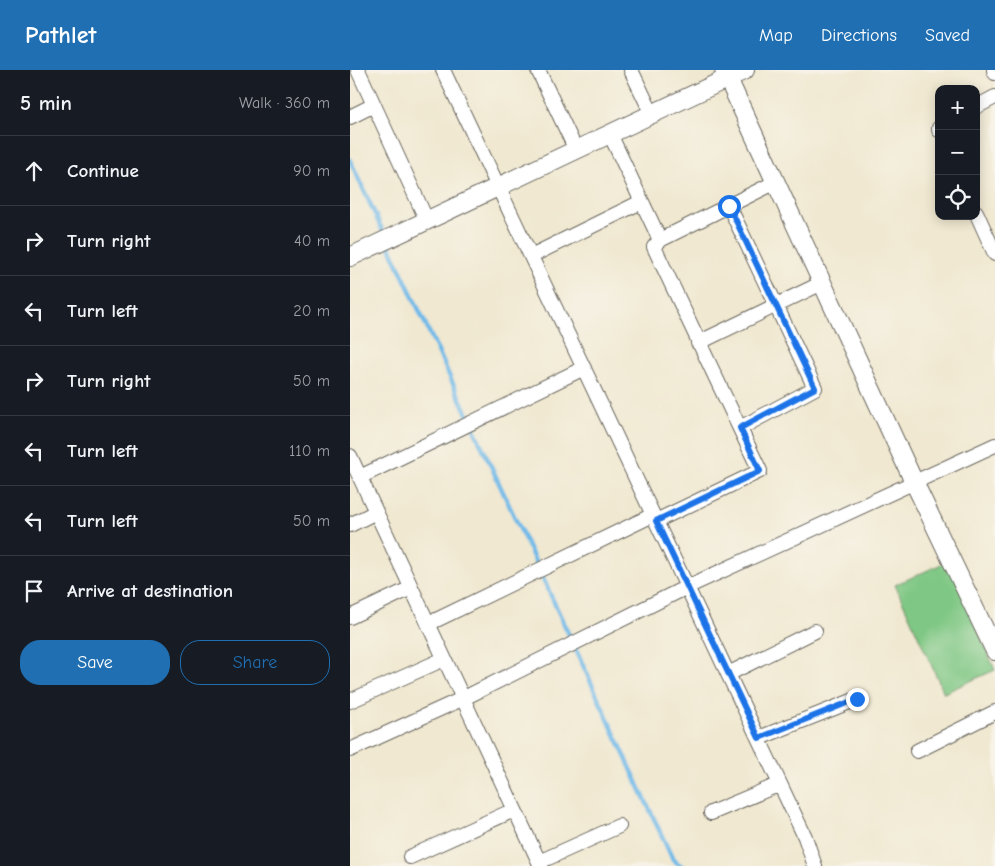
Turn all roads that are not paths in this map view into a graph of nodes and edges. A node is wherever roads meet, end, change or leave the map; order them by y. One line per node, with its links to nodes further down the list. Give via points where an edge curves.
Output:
1 (358, 70): 8 (street)
2 (444, 70): 15 (street)
3 (538, 70): 13 (street)
4 (631, 70): 10 (street)
5 (744, 70): 6 (street)
6 (726, 74): 10 (street); 14 (street)
7 (995, 97): 9 (street)
8 (374, 105): 11 (street); 21 (street)
9 (980, 106)
10 (652, 114): 12 (street)
11 (350, 117)
12 (610, 134): 13 (street); 16 (street)
13 (576, 150): 15 (street)
14 (776, 182): 17 (street); 26 (street)
15 (499, 188): 21 (street); 24 (street)
16 (641, 202): 22 (street); 24 (street)
17 (729, 206): 22 (street); 27 (street)
18 (980, 219): 19 (street)
19 (995, 219)
20 (979, 220): 23 (street)
21 (427, 221): 25 (street)
22 (660, 240): 28 (street, via 654,246)
23 (995, 254)
24 (531, 256): 29 (street)
25 (350, 257)
26 (822, 283): 27 (street); 34 (street)
27 (776, 306): 28 (street); 30 (street, via 815,388)
28 (698, 343): 30 (street)
29 (584, 368): 33 (street); 36 (street)
30 (740, 428): 36 (street, via 760,471)
31 (995, 445): 34 (street)
32 (350, 456): 33 (street)
33 (360, 477): 35 (street)
34 (914, 482): 38 (street); 43 (street)
35 (376, 512): 37 (street); 39 (street)
36 (655, 518): 38 (street); 41 (street)
37 (350, 525)
38 (687, 587): 45 (street); 46 (street)
39 (411, 588): 40 (street); 41 (street)
40 (350, 617)
41 (428, 624): 44 (street)
42 (815, 631): 45 (street)
43 (995, 650)
44 (444, 659): 46 (street); 48 (street)
45 (728, 674): 50 (street)
46 (464, 698): 51 (street); 54 (street)
47 (857, 699): 50 (street)
48 (350, 701)
49 (995, 712): 52 (street)
50 (759, 738): 53 (street)
51 (350, 750)
52 (917, 751)
53 (780, 784): 55 (street); 59 (street)
54 (514, 810): 57 (street); 58 (street)
55 (711, 813)
56 (618, 826): 58 (street)
57 (410, 856)
58 (540, 864)
59 (815, 866)

